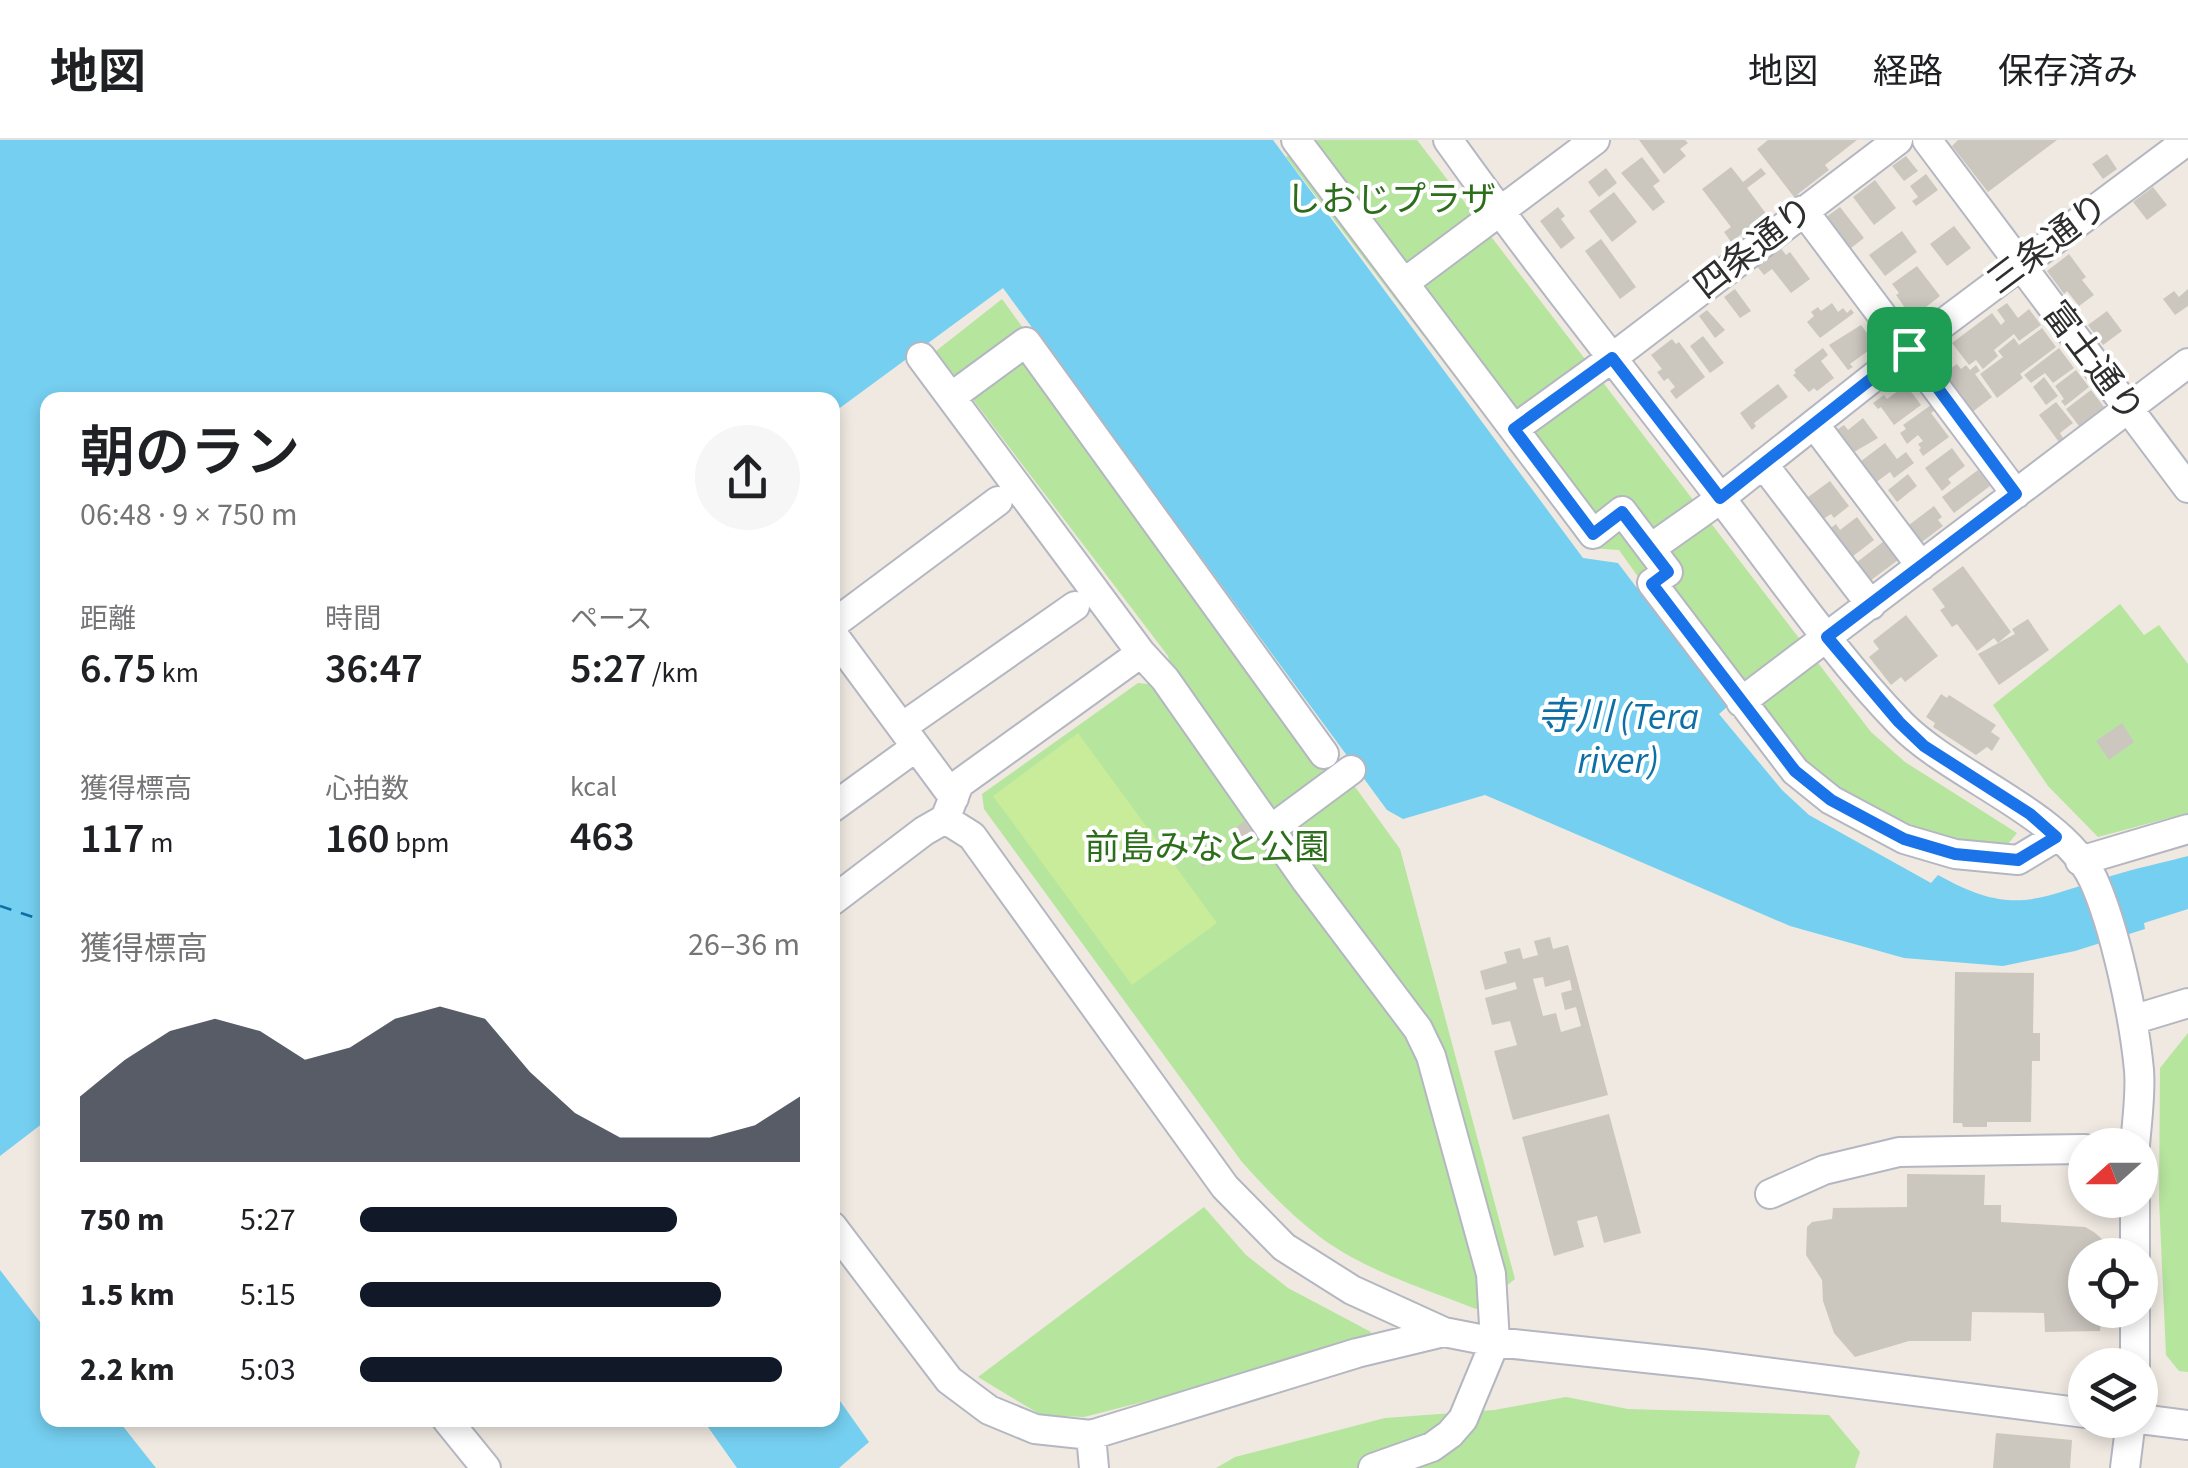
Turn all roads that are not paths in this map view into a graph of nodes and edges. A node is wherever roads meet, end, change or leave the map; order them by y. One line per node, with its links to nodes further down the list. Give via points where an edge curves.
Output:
1 (1448, 140): 8 (street)
2 (1596, 140): 8 (street)
3 (1898, 140): 7 (street, 四条通り)
4 (1927, 140): 9 (street, 富士通り)
5 (2188, 140): 9 (street, 三条通り)
6 (1308, 144): 10 (street)
7 (1803, 210): 11 (street); 13 (street, 四条通り)
8 (1500, 213): 10 (street); 13 (street)
9 (2020, 265): 11 (street, 三条通り); 16 (street, 富士通り)
10 (1404, 283): 18 (street)
11 (1909, 349): 17 (street, 三条通り); 21 (street)
12 (921, 357): 15 (street)
13 (1612, 358): 18 (street, 四条通り); 22 (street)
14 (2188, 363): 16 (street)
15 (951, 397): 30 (street); 34 (street, via 1026,342)
16 (2128, 409): 20 (street, 富士通り); 21 (street)
17 (1814, 424): 19 (street, 三条通り); 25 (street)
18 (1514, 429): 24 (street, via 1593,534 1622,512)
19 (1764, 464): 22 (street, 三条通り); 26 (street)
20 (2188, 488)
21 (2016, 494): 25 (street)
22 (1720, 498): 24 (street, 三条通り); 29 (street)
23 (998, 501): 28 (street)
24 (1650, 548): 32 (street, via 1668,572 1652,584)
25 (1922, 566): 26 (street)
26 (1870, 604): 29 (street)
27 (1075, 606): 33 (street)
28 (840, 619)
29 (1827, 637): 32 (street); 40 (street, via 1924,746)
30 (1140, 653): 37 (street, via 960,784); 38 (street)
31 (840, 655): 33 (street)
32 (1741, 702): 40 (street, via 1795,771 1831,800 1904,839 1955,854 2018,860)
33 (909, 737): 36 (street); 37 (street)
34 (1324, 754)
35 (1351, 770): 38 (street)
36 (840, 801)
37 (950, 808): 42 (street); 49 (street, via 1225,1188 1284,1247 1352,1290)
38 (1270, 830): 50 (street, via 1418,1029 1431,1056 1491,1274)
39 (2188, 830): 41 (street)
40 (2056, 837): 41 (street)
41 (2086, 870): 44 (street)
42 (840, 895)
43 (2188, 1003): 44 (street)
44 (2132, 1020): 45 (street, via 2139,1074)
45 (2136, 1128)
46 (2068, 1149): 47 (street, via 1899,1152 1824,1170)
47 (1770, 1194)
48 (840, 1237): 55 (street, via 949,1380 990,1410 1035,1430)
49 (1444, 1332): 50 (street); 55 (street)
50 (1495, 1342): 51 (street); 59 (street, via 1463,1419 1450,1434)
51 (2068, 1411)
52 (2158, 1422): 53 (street)
53 (2188, 1425)
54 (463, 1427): 57 (street)
55 (1091, 1435): 58 (street)
56 (2129, 1438): 60 (street)
57 (486, 1468)
58 (1094, 1468)
59 (1373, 1468)
60 (2125, 1468)

